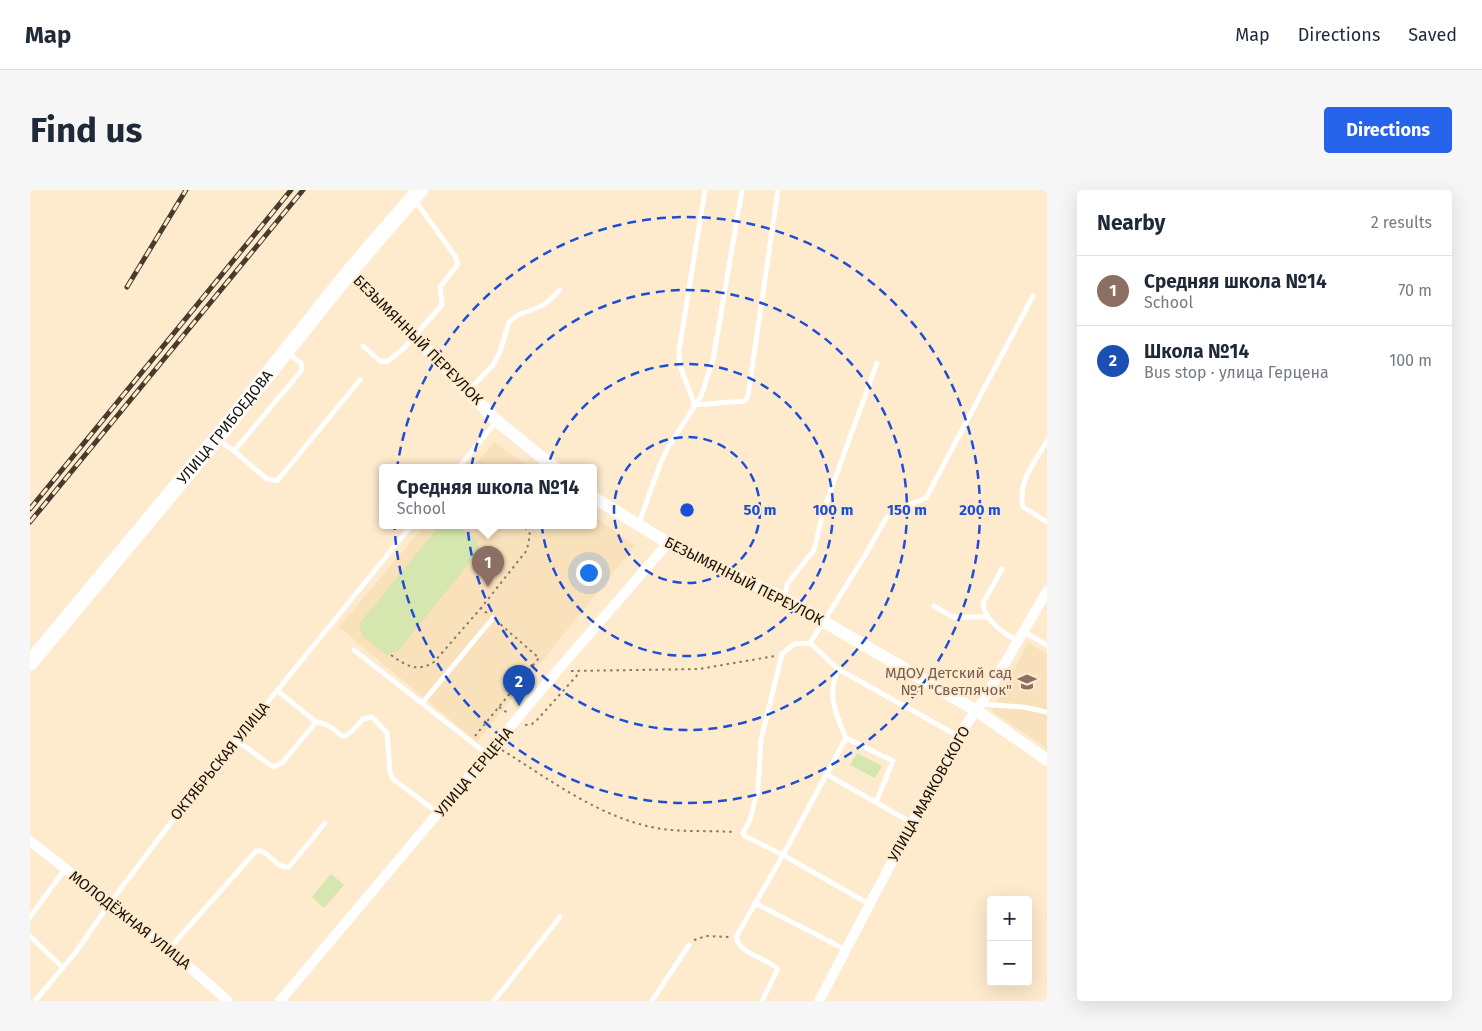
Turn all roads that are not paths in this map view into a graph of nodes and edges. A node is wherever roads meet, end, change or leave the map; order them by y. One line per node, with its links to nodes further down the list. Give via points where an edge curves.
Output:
1 (705, 190): 14 (lane, via 678,363)
2 (742, 190): 14 (lane, via 713,360 707,384)
3 (778, 190): 14 (lane, via 748,396 745,401 736,403)
4 (417, 194): 5 (main road, УЛИЦА ГРИБОЕДОВА); 8 (lane, via 458,264 440,287 442,305)
5 (350, 271): 8 (street, БЕЗЫМЯННЫЙ ПЕРЕУЛОК); 10 (main road, УЛИЦА ГРИБОЕДОВА)
6 (560, 290): 13 (lane, via 544,305 509,322 493,365)
7 (1032, 296): 32 (lane, via 926,498 886,518)
8 (415, 337): 9 (lane, via 386,362 380,361); 13 (street, БЕЗЫМЯННЫЙ ПЕРЕУЛОК)
9 (363, 346)
10 (287, 351): 16 (main road, УЛИЦА ГРИБОЕДОВА); 18 (lane, via 301,363 302,370)
11 (877, 363): 28 (lane, via 824,509 814,550 787,584)
12 (360, 380): 18 (lane, via 277,481 267,478)
13 (469, 391): 15 (street, БЕЗЫМЯННЫЙ ПЕРЕУЛОК)
14 (694, 405): 23 (lane, via 661,462)
15 (497, 421): 19 (lane); 20 (street, БЕЗЫМЯННЫЙ ПЕРЕУЛОК)
16 (217, 438): 18 (lane); 37 (main road, УЛИЦА ГРИБОЕДОВА)
17 (1047, 441): 22 (lane, via 1020,492 1023,507)
18 (234, 451)
19 (461, 464)
20 (550, 464)
21 (597, 500): 23 (street, БЕЗЫМЯННЫЙ ПЕРЕУЛОК)
22 (1047, 522)
23 (638, 526): 25 (street, БЕЗЫМЯННЫЙ ПЕРЕУЛОК)
24 (409, 529): 39 (lane, ОКТЯБРЬСКАЯ УЛИЦА)
25 (668, 543): 28 (street, БЕЗЫМЯННЫЙ ПЕРЕУЛОК); 47 (street, УЛИЦА ГЕРЦЕНА)
26 (1002, 569): 30 (lane, via 983,603)
27 (1047, 591): 33 (street, УЛИЦА МАЯКОВСКОГО)
28 (785, 599): 32 (street, БЕЗЫМЯННЫЙ ПЕРЕУЛОК)
29 (934, 606): 30 (lane, via 953,617)
30 (988, 617): 33 (lane, via 1007,635)
31 (493, 618): 40 (lane)
32 (824, 621): 34 (lane); 41 (street, БЕЗЫМЯННЫЙ ПЕРЕУЛОК)
33 (1021, 637): 35 (lane); 41 (street, УЛИЦА МАЯКОВСКОГО)
34 (810, 643): 38 (lane); 55 (lane, via 794,644 782,654 761,740 758,789 743,833)
35 (1047, 645)
36 (354, 650): 40 (lane)
37 (30, 663)
38 (838, 669): 44 (lane); 45 (lane, via 831,693)
39 (278, 691): 43 (lane); 46 (lane, ОКТЯБРЬСКАЯ УЛИЦА)
40 (423, 702): 47 (lane)
41 (979, 708): 42 (lane, via 1023,707); 44 (street, УЛИЦА МАЯКОВСКОГО); 48 (street, БЕЗЫМЯННЫЙ ПЕРЕУЛОК)
42 (1047, 712)
43 (316, 722): 46 (lane, via 276,766 271,766); 51 (lane, via 347,736 363,719 372,717 387,733 393,779)
44 (958, 736): 53 (street, УЛИЦА МАЯКОВСКОГО)
45 (846, 738): 49 (lane); 50 (lane, via 893,761)
46 (236, 740): 58 (lane, ОКТЯБРЬСКАЯ УЛИЦА)
47 (488, 754): 51 (street, УЛИЦА ГЕРЦЕНА)
48 (1047, 760)
49 (826, 774): 50 (lane); 55 (lane)
50 (876, 802): 53 (lane)
51 (439, 814): 69 (street, УЛИЦА ГЕРЦЕНА)
52 (325, 823): 64 (lane, via 289,867 281,866 263,852 256,851)
53 (912, 823): 59 (street, УЛИЦА МАЯКОВСКОГО)
54 (30, 841): 56 (street, МОЛОДЁЖНАЯ УЛИЦА)
55 (784, 855): 57 (lane); 59 (lane)
56 (65, 869): 58 (street, МОЛОДЁЖНАЯ УЛИЦА); 60 (lane)
57 (756, 903): 65 (lane); 72 (lane, via 736,937 749,952 778,969)
58 (109, 904): 64 (street, МОЛОДЁЖНАЯ УЛИЦА); 66 (lane, ОКТЯБРЬСКАЯ УЛИЦА)
59 (869, 904): 65 (street, УЛИЦА МАЯКОВСКОГО)
60 (30, 917)
61 (560, 917): 70 (lane)
62 (30, 936): 66 (lane)
63 (689, 945): 71 (lane)
64 (169, 950): 68 (street, МОЛОДЁЖНАЯ УЛИЦА)
65 (847, 950): 73 (street, УЛИЦА МАЯКОВСКОГО)
66 (63, 968): 67 (lane, ОКТЯБРЬСКАЯ УЛИЦА)
67 (35, 1001)
68 (228, 1001)
69 (280, 1001)
70 (494, 1001)
71 (652, 1001)
72 (762, 1001)
73 (819, 1001)

